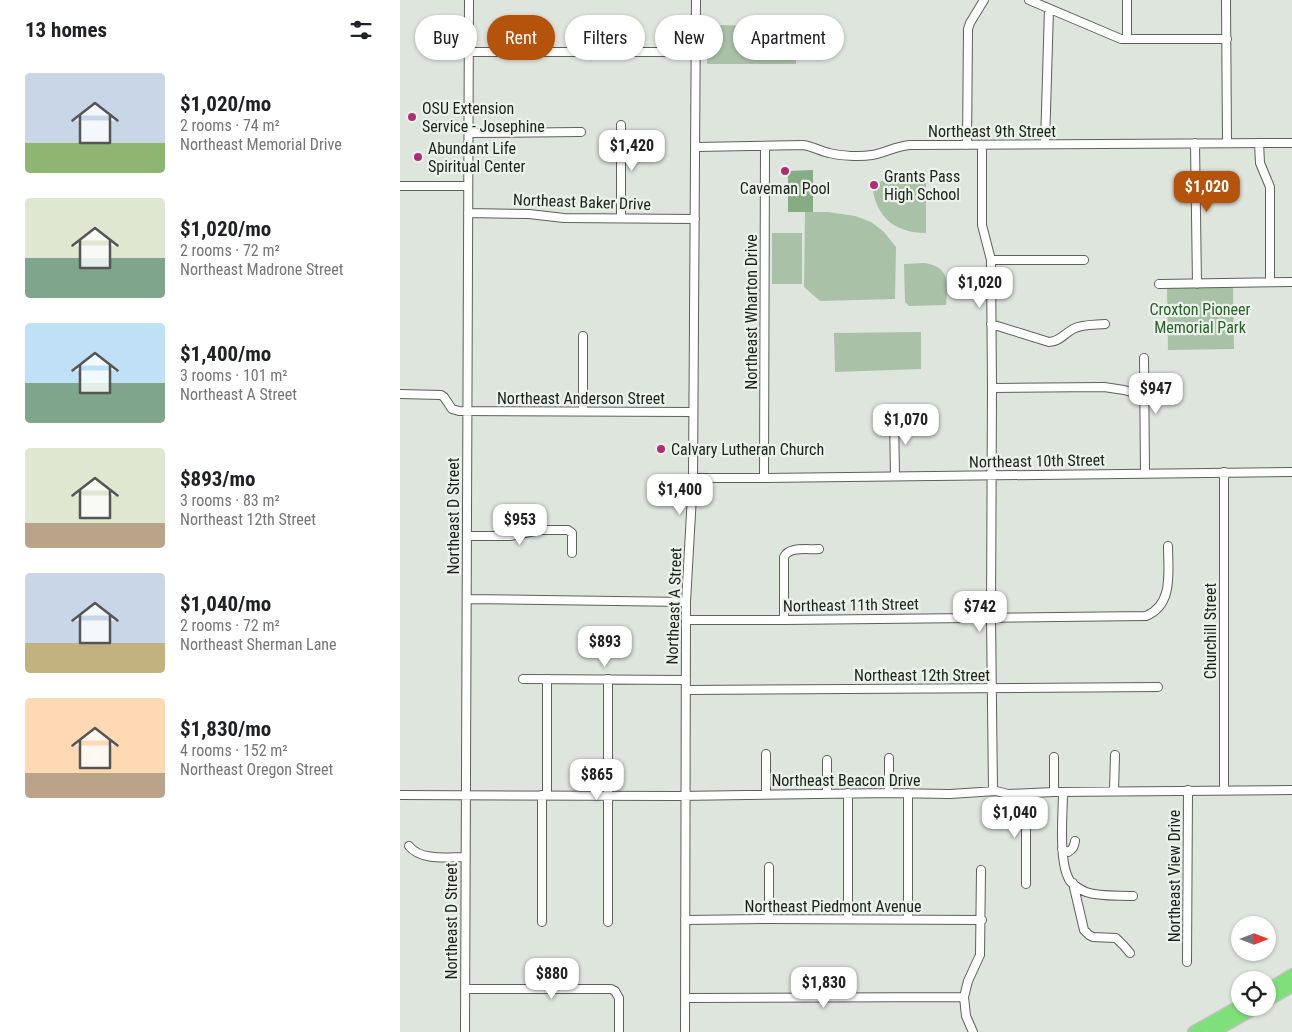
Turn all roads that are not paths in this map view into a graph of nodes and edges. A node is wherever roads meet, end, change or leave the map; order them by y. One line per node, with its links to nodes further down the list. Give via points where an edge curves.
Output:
1 (469, 0): 8 (street, Northeast D Street)
2 (696, 0): 9 (street, Northeast A Street)
3 (984, 0): 25 (street, via 968,30)
4 (1029, 0): 7 (street)
5 (1126, 0): 10 (street)
6 (1226, 0): 11 (street)
7 (1049, 9): 10 (street); 24 (street)
8 (469, 15)
9 (696, 15)
10 (1127, 39): 11 (street)
11 (1226, 39): 20 (street)
12 (477, 52): 13 (street)
13 (655, 52)
14 (469, 60): 18 (street, Northeast D Street)
15 (696, 60): 26 (street, Northeast A Street)
16 (621, 125): 31 (street)
17 (581, 132): 18 (street)
18 (468, 133): 29 (street, Northeast D Street)
19 (1195, 143): 20 (street, Northeast 9th Street); 24 (street, Northeast 9th Street); 38 (street)
20 (1227, 143): 21 (street, Northeast 9th Street)
21 (1259, 143): 22 (street, Northeast 9th Street); 35 (street, via 1260,163 1270,187)
22 (1292, 143)
23 (982, 144): 24 (street, Northeast 9th Street); 25 (street, Northeast 9th Street); 33 (street, via 982,225)
24 (1045, 144)
25 (967, 145): 27 (street, Northeast 9th Street, via 902,145 867,155 837,155 803,145)
26 (696, 146): 27 (street, Northeast 9th Street); 32 (street, Northeast A Street)
27 (765, 146): 56 (street, Northeast Wharton Drive)
28 (400, 186): 29 (street)
29 (468, 186): 30 (street, Northeast D Street)
30 (468, 214): 31 (street, Northeast Baker Drive); 46 (street, Northeast D Street)
31 (620, 218): 32 (street, Northeast Baker Drive)
32 (695, 219): 48 (street, Northeast A Street)
33 (990, 260): 34 (street); 39 (street)
34 (1084, 260)
35 (1270, 282): 36 (street); 38 (street)
36 (1292, 282)
37 (1159, 284): 38 (street)
38 (1197, 284)
39 (991, 324): 40 (street, via 1052,342 1073,329); 43 (street)
40 (1105, 324)
41 (583, 336): 47 (street)
42 (1144, 358): 45 (street)
43 (992, 388): 45 (street, via 1104,387); 53 (street)
44 (400, 394): 46 (street, via 442,395 452,409)
45 (1145, 396): 52 (street)
46 (468, 411): 47 (street, Northeast Anderson Street); 57 (street, Northeast D Street)
47 (582, 411): 48 (street, Northeast Anderson Street)
48 (693, 412): 55 (street, Northeast A Street)
49 (894, 416): 54 (street)
50 (1224, 472): 51 (street, Northeast 10th Street); 52 (street, Northeast 10th Street); 79 (street, Churchill Street)
51 (1292, 472)
52 (1145, 473): 53 (street, Northeast 10th Street)
53 (992, 475): 54 (street, Northeast 10th Street); 63 (street)
54 (895, 476): 56 (street, Northeast 10th Street)
55 (693, 478): 56 (street, Northeast 10th Street); 62 (street, Northeast A Street)
56 (764, 478)
57 (467, 536): 60 (street, via 510,536 540,530 568,530 572,533); 61 (street, Northeast D Street)
58 (1168, 546): 63 (street, Northeast 11th Street, via 1166,596 1151,614)
59 (819, 549): 65 (street, via 786,552)
60 (572, 553)
61 (467, 599): 62 (street); 92 (street, Northeast D Street)
62 (686, 602): 64 (street, Northeast A Street)
63 (992, 617): 65 (street, Northeast 11th Street); 70 (street)
64 (687, 620): 65 (street, Northeast 11th Street); 69 (street, Northeast A Street)
65 (784, 620)
66 (523, 679): 67 (street)
67 (547, 679): 68 (street); 93 (street)
68 (608, 679): 69 (street); 95 (street)
69 (686, 680): 72 (street, Northeast A Street)
70 (992, 688): 71 (street, Northeast 12th Street); 72 (street, Northeast 12th Street); 81 (street)
71 (1158, 688)
72 (686, 690): 94 (street, Northeast A Street)
73 (766, 754): 89 (street)
74 (1054, 756): 83 (street)
75 (1115, 756): 82 (street)
76 (889, 758): 87 (street)
77 (827, 760): 85 (street)
78 (1188, 790): 79 (street, Northeast Beacon Drive); 82 (street, Northeast Beacon Drive); 113 (street, Northeast View Drive)
79 (1224, 790): 80 (street, Northeast Beacon Drive)
80 (1292, 790)
81 (993, 791): 88 (street, Northeast Beacon Drive); 90 (street, Northeast Beacon Drive)
82 (1114, 791): 84 (street, Northeast Beacon Drive)
83 (1054, 792): 84 (street, Northeast Beacon Drive); 90 (street, Northeast Beacon Drive)
84 (1063, 792): 98 (street)
85 (827, 793): 86 (street, Northeast Beacon Drive); 89 (street, Northeast Beacon Drive)
86 (848, 793): 87 (street, Northeast Beacon Drive); 106 (street)
87 (889, 793): 88 (street, Northeast Beacon Drive)
88 (908, 793): 108 (street)
89 (766, 794): 94 (street, Northeast Beacon Drive)
90 (1026, 794): 103 (street)
91 (400, 795): 92 (street, Northeast Beacon Drive)
92 (465, 795): 93 (street, Northeast Beacon Drive); 99 (street, Northeast D Street)
93 (544, 795): 95 (street, Northeast Beacon Drive); 110 (street)
94 (685, 795): 95 (street, Northeast Beacon Drive); 107 (street, Northeast A Street)
95 (608, 796): 111 (street)
96 (1075, 841): 98 (street, via 1072,850)
97 (409, 846): 99 (street, via 423,856)
98 (1062, 849): 102 (street)
99 (465, 857): 117 (street, Northeast D Street)
100 (769, 867): 105 (street)
101 (981, 870): 109 (street)
102 (1073, 883): 104 (street, via 1084,892); 112 (street, via 1084,930 1093,937 1116,938)
103 (1026, 884)
104 (1132, 896)
105 (769, 919): 106 (street, Northeast Piedmont Avenue); 107 (street, Northeast Piedmont Avenue)
106 (848, 919): 108 (street, Northeast Piedmont Avenue)
107 (685, 920): 120 (street, Northeast A Street)
108 (908, 920): 109 (street, Northeast Piedmont Avenue)
109 (982, 920): 119 (street, via 980,955)
110 (542, 922)
111 (608, 922)
112 (1130, 953)
113 (1187, 962)
114 (1292, 976): 115 (highway)
115 (1276, 985)
116 (1292, 986): 118 (highway)
117 (465, 989): 123 (street, Northeast D Street); 124 (street, via 611,989 619,998)
118 (1276, 995)
119 (964, 997): 120 (street); 126 (street, via 966,1016)
120 (685, 998): 125 (street, Northeast A Street)
121 (1231, 1011): 127 (highway)
122 (1241, 1016): 128 (highway)
123 (465, 1032)
124 (619, 1032)
125 (685, 1032)
126 (973, 1032)
127 (1194, 1032)
128 (1213, 1032)

